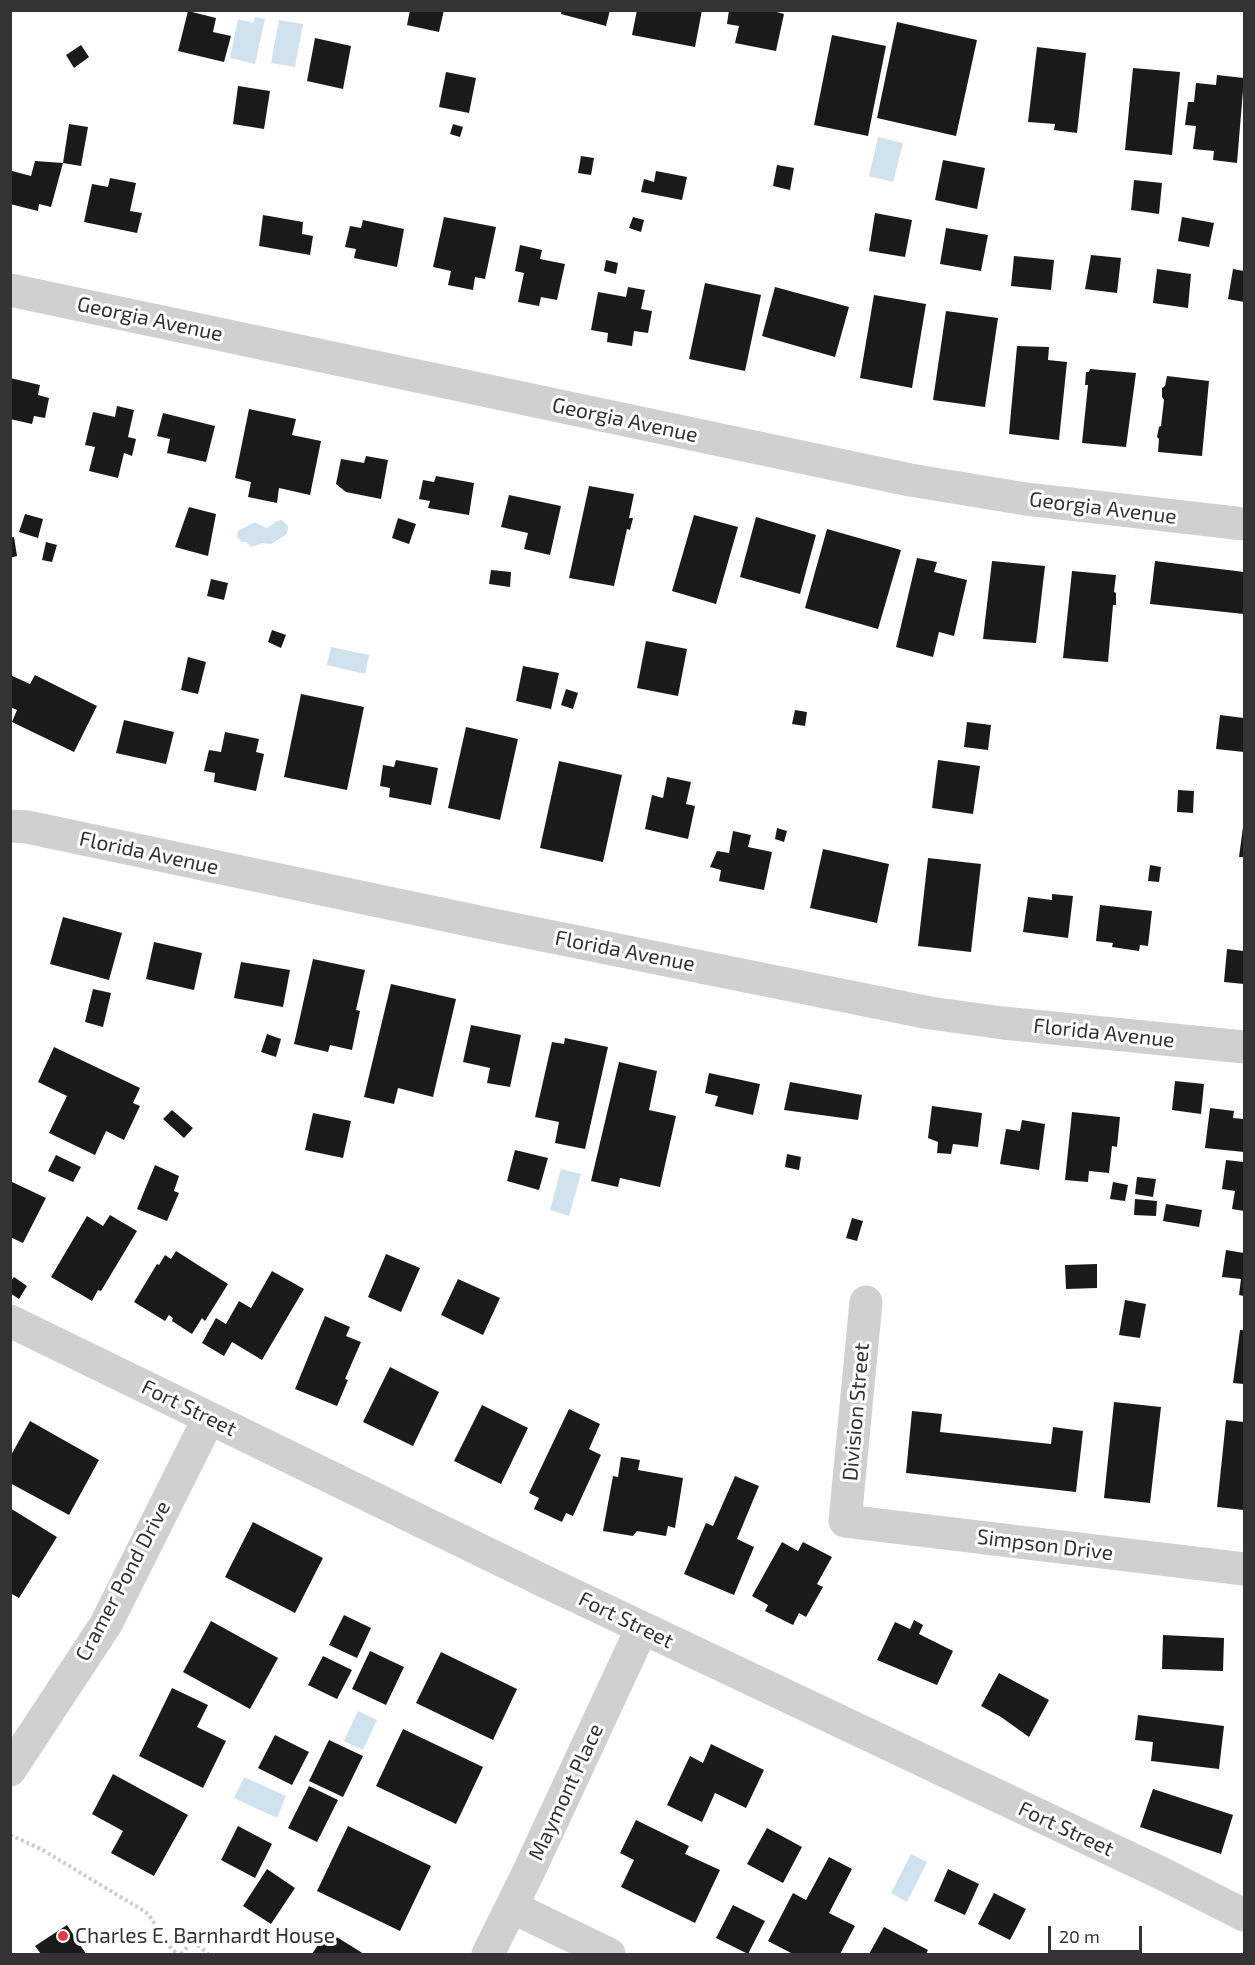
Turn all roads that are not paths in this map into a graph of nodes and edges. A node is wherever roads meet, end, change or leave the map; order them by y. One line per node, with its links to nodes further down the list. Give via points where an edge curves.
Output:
1 (10, 290): 2 (street, Georgia Avenue, via 916,481 1026,499)
2 (1245, 524)
3 (10, 826): 4 (street, Florida Avenue, via 930,1012)
4 (1245, 1047)
5 (866, 1302): 8 (street, Division Street)
6 (10, 1321): 7 (street, Fort Street)
7 (209, 1418): 10 (street, Fort Street); 11 (street, Cramer Pond Drive, via 106,1624)
8 (845, 1521): 9 (street, Simpson Drive)
9 (1245, 1569)
10 (642, 1628): 12 (street, Maymont Place); 13 (street, Fort Street)
11 (10, 1770)
12 (512, 1907): 14 (street, Maymont Place); 15 (street)
13 (1245, 1915)
14 (488, 1954)
15 (609, 1954)

